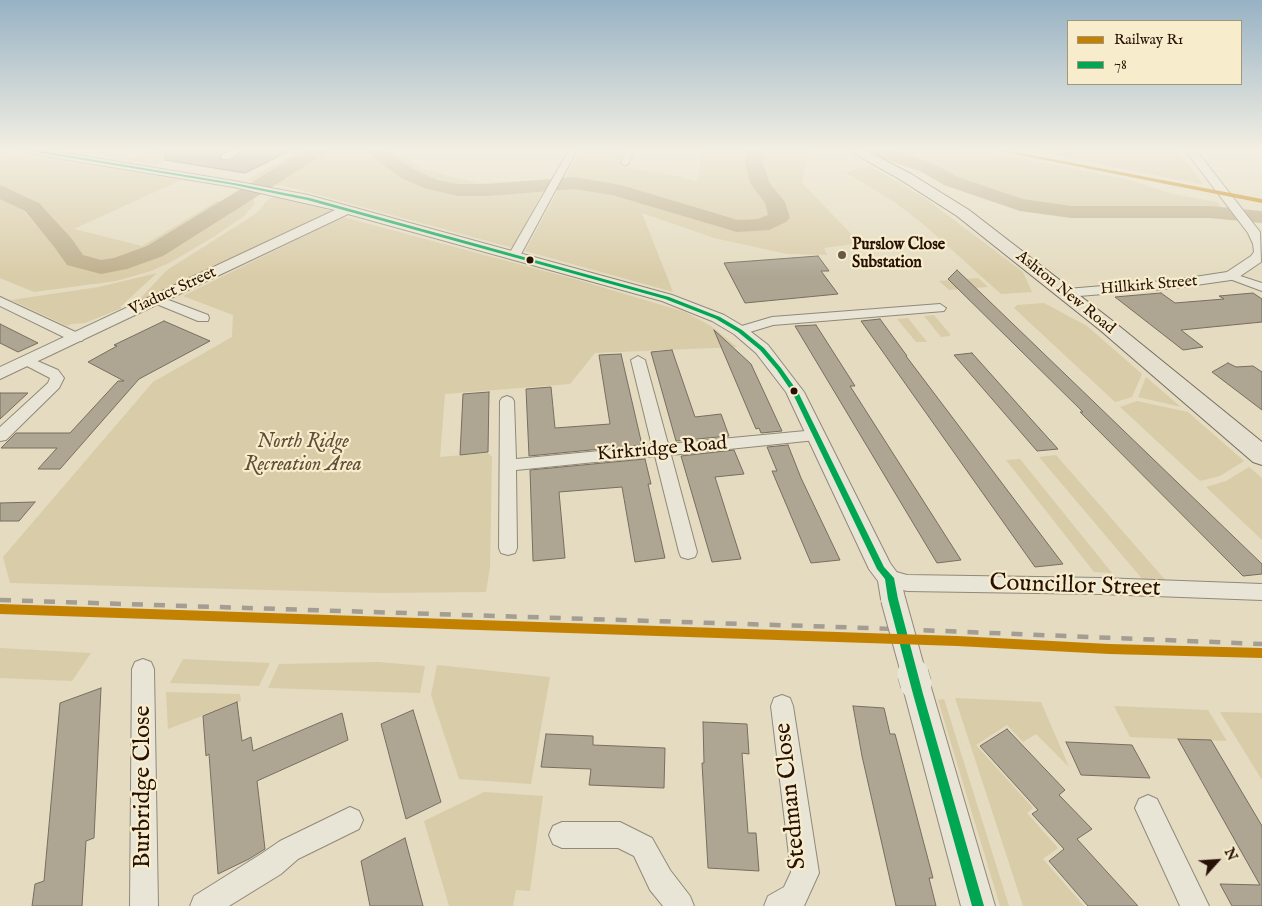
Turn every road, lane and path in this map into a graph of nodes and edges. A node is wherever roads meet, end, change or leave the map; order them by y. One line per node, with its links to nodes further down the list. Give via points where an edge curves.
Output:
1 (275, 192): 5 (street)
2 (550, 192): 6 (street)
3 (930, 192): 9 (main road, Ashton New Road, via 963,213)
4 (1223, 192): 7 (street, via 1254,232 1261,252)
5 (346, 210): 6 (street); 10 (street, Viaduct Street)
6 (514, 256): 14 (street, via 674,301 718,318)
7 (1231, 276): 8 (street); 9 (street, Hillkirk Street)
8 (1262, 287)
9 (1067, 294): 23 (main road, Ashton New Road)
10 (158, 300): 13 (street); 15 (street, Viaduct Street)
11 (0, 301): 15 (street)
12 (940, 308): 14 (street, via 772,321)
13 (203, 318)
14 (740, 331): 20 (street, via 779,369 795,392)
15 (76, 338): 17 (street, Viaduct Street)
16 (638, 360): 22 (street)
17 (28, 361): 18 (street, Viaduct Street); 21 (street, via 57,378 54,385)
18 (0, 374)
19 (507, 401): 24 (street)
20 (816, 435): 22 (street, Kirkridge Road); 27 (street)
21 (0, 436)
22 (661, 450): 24 (street, Kirkridge Road); 26 (street)
23 (1262, 456)
24 (508, 465): 25 (street)
25 (508, 548)
26 (688, 552)
27 (891, 589): 28 (street, Councillor Street, via 907,583); 38 (street, bridge)
28 (1262, 592)
29 (143, 669): 34 (street, Burbridge Close)
30 (782, 706): 37 (street, Stedman Close, via 805,873 794,897)
31 (1148, 808): 39 (street)
32 (350, 820): 35 (street, via 289,850)
33 (562, 835): 36 (street, via 620,835 643,847 660,880)
34 (144, 906)
35 (204, 906)
36 (680, 906)
37 (778, 906)
38 (978, 906)
39 (1195, 906)

